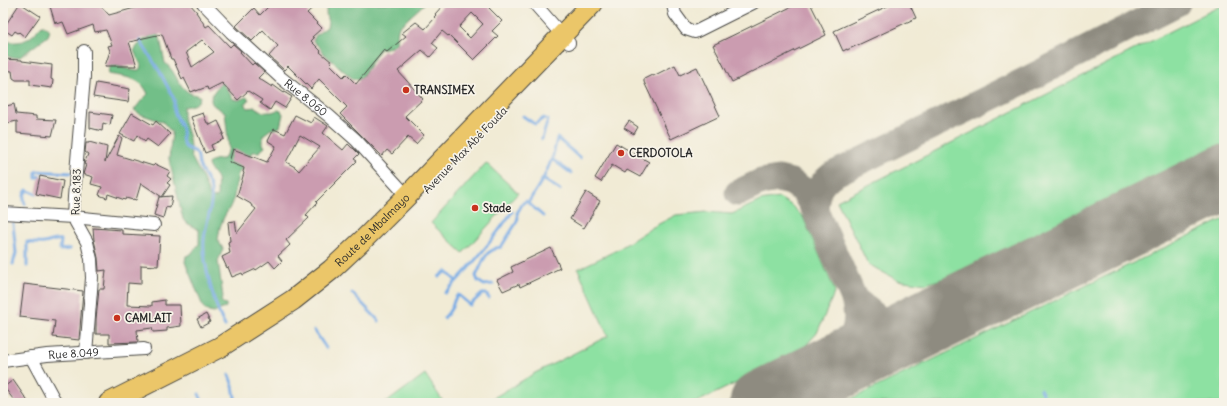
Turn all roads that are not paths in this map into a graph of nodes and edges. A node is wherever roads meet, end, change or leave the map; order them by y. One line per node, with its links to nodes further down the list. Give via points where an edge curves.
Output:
1 (203, 3): 9 (street, Rue 8.060, via 280,77 356,140)
2 (534, 3): 7 (street)
3 (593, 3): 7 (highway, Route de Mbalmayo)
4 (606, 3): 7 (highway, Avenue Max Abé Fouda)
5 (753, 3): 6 (street, via 695,32 686,29 675,14)
6 (674, 4)
7 (565, 39): 9 (highway, Route de Mbalmayo); 19 (highway, Avenue Max Abé Fouda, via 371,247 335,279 300,306 231,351)
8 (84, 51): 11 (street, Rue 8.183)
9 (407, 196): 18 (highway, Route de Mbalmayo, via 331,270 293,300 220,347)
10 (3, 213): 11 (street)
11 (73, 217): 12 (street); 14 (street, Rue 8.183, via 87,242 91,259 92,278)
12 (154, 225)
13 (144, 349): 14 (street, Rue 8.049)
14 (86, 353): 15 (street, Rue 8.049)
15 (31, 357): 16 (street, Rue 8.049); 17 (street)
16 (3, 361)
17 (56, 403)
18 (109, 403)
19 (133, 403)

